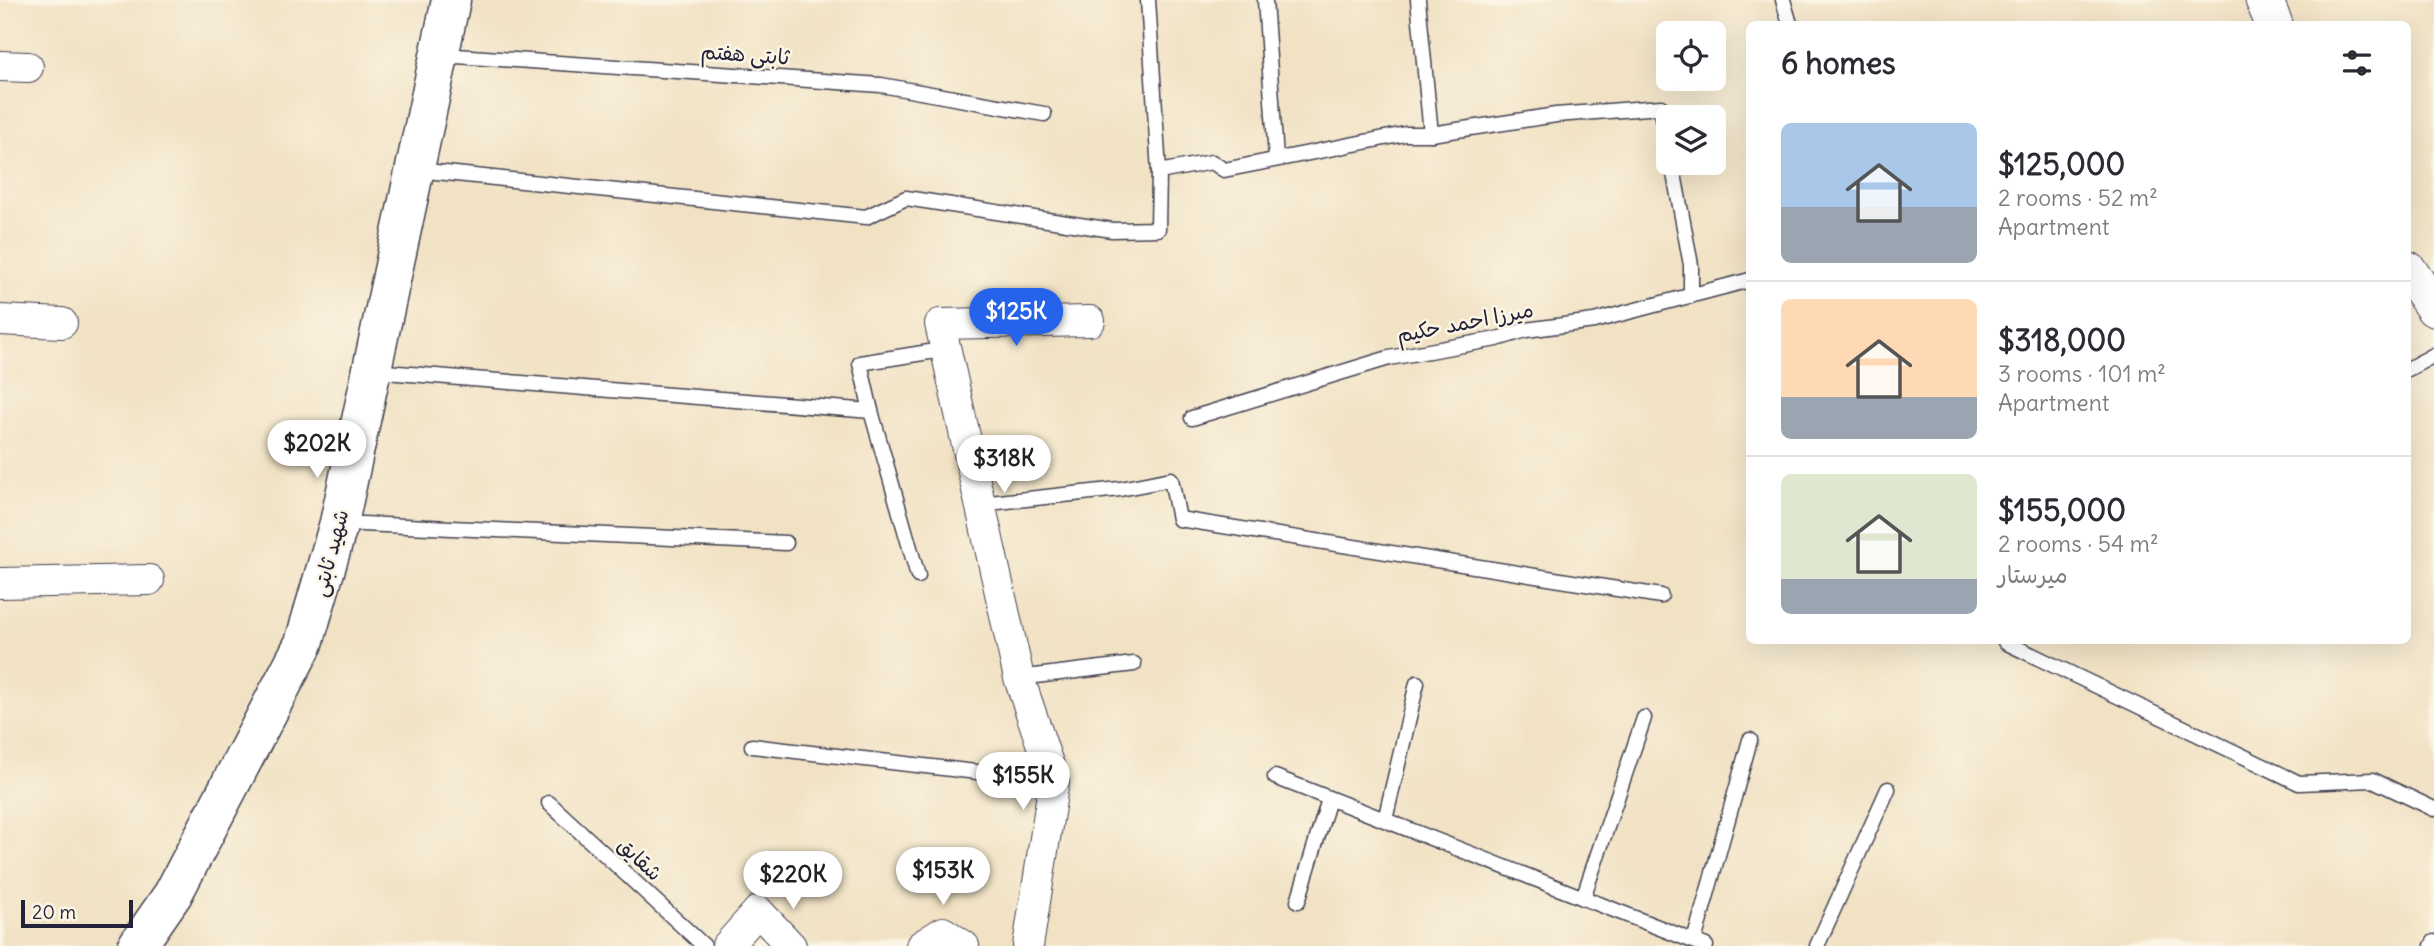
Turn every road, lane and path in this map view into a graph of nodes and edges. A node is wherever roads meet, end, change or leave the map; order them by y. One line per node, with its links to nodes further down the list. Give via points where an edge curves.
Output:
1 (451, 0): 9 (main road, شهید ثابتی)
2 (1148, 0): 15 (lane)
3 (1265, 0): 13 (lane)
4 (1418, 0): 12 (lane)
5 (1783, 0): 7 (lane)
6 (2264, 0): 8 (street)
7 (1789, 21)
8 (2273, 21)
9 (440, 55): 11 (lane, ثابتی هفتم, via 881,85); 14 (main road, شهید ثابتی)
10 (1656, 107): 12 (lane, via 1556,115)
11 (1044, 114)
12 (1431, 134): 13 (lane, via 1405,134)
13 (1276, 158): 15 (lane, via 1224,170 1212,162)
14 (416, 169): 15 (lane, via 866,217 906,198 1112,230 1157,229); 27 (main road, شهید ثابتی)
15 (1160, 172)
16 (1674, 175): 19 (lane, via 1691,265)
17 (2411, 274): 20 (street)
18 (1746, 281): 19 (lane, میرزا احمد حکیم)
19 (1691, 296): 29 (lane, میرزا احمد حکیم, via 1594,321 1389,358)
20 (2434, 308)
21 (0, 320): 23 (street)
22 (1090, 321): 24 (street, via 940,324)
23 (62, 323)
24 (948, 349): 28 (lane, via 859,363); 30 (street)
25 (2434, 355): 26 (lane)
26 (2411, 367)
27 (372, 371): 28 (lane); 31 (main road, شهید ثابتی)
28 (871, 411): 33 (lane)
29 (1192, 418)
30 (980, 504): 36 (lane, via 1171,479 1179,519); 39 (street)
31 (339, 523): 32 (lane); 54 (main road, شهید ثابتی, via 304,643 173,894)
32 (786, 542)
33 (918, 576)
34 (149, 580): 35 (street)
35 (0, 583)
36 (1661, 596)
37 (2009, 644): 49 (lane, via 2299,783 2373,780)
38 (1134, 664): 39 (lane)
39 (1019, 678): 45 (street)
40 (1417, 682): 50 (lane)
41 (1644, 718): 51 (lane)
42 (1750, 740): 53 (lane)
43 (752, 746): 45 (lane)
44 (1275, 777): 47 (lane)
45 (1054, 781): 60 (street)
46 (1888, 789): 61 (lane)
47 (1329, 799): 50 (lane); 52 (lane)
48 (549, 803): 55 (lane, شقایق)
49 (2434, 809)
50 (1385, 820): 51 (lane)
51 (1583, 898): 53 (lane)
52 (1297, 901)
53 (1700, 944)
54 (137, 946)
55 (704, 946)
56 (727, 946): 57 (street, via 758,911)
57 (791, 946)
58 (921, 946): 59 (street, via 943,932)
59 (964, 946)
60 (1028, 946)
61 (1816, 946)

